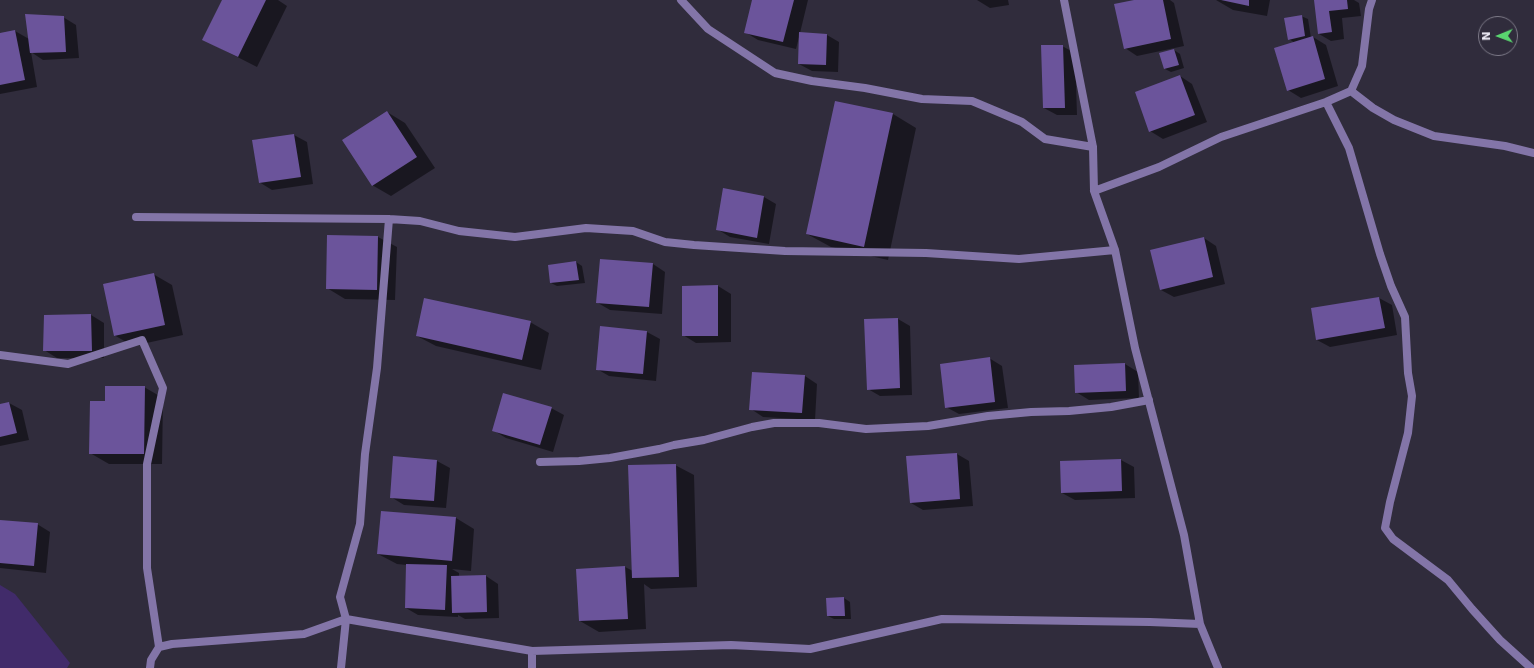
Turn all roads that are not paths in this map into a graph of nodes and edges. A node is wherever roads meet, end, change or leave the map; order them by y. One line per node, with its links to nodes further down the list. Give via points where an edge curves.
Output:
1 (681, 0): 6 (street, via 708,29 775,73 922,99 972,101 1022,122 1045,140)
2 (1064, 0): 6 (street)
3 (1372, 0): 4 (street, via 1362,66)
4 (1352, 91): 5 (street); 7 (street, via 1373,108 1394,120 1434,136 1505,146)
5 (1326, 102): 8 (street, via 1221,137 1159,167); 23 (street, via 1349,148 1380,254 1405,317 1412,396 1408,433 1385,528 1393,539 1448,580 1500,640)
6 (1092, 147): 8 (street)
7 (1534, 153)
8 (1094, 190): 11 (street)
9 (136, 217): 10 (street)
10 (390, 219): 11 (street, via 420,221 459,231 515,237 586,228 633,231 665,242 785,251 926,253 1019,259); 15 (street, via 360,524 340,597)
11 (1115, 250): 13 (street, via 1135,348)
12 (0, 356): 17 (street, via 68,364 142,340 163,388 147,464 147,568)
13 (1149, 400): 14 (street, via 1104,408 988,416 928,426 866,429 819,423 774,423 659,450 610,458); 16 (street, via 1184,535)
14 (540, 462)
15 (346, 619): 17 (street, via 304,634); 18 (street); 20 (street)
16 (1200, 624): 18 (street, via 942,619 810,649 731,645); 22 (street)
17 (159, 647): 19 (street, via 151,660)
18 (532, 651): 21 (street)
19 (150, 668)
20 (341, 668)
21 (532, 668)
22 (1218, 668)
23 (1531, 668)

